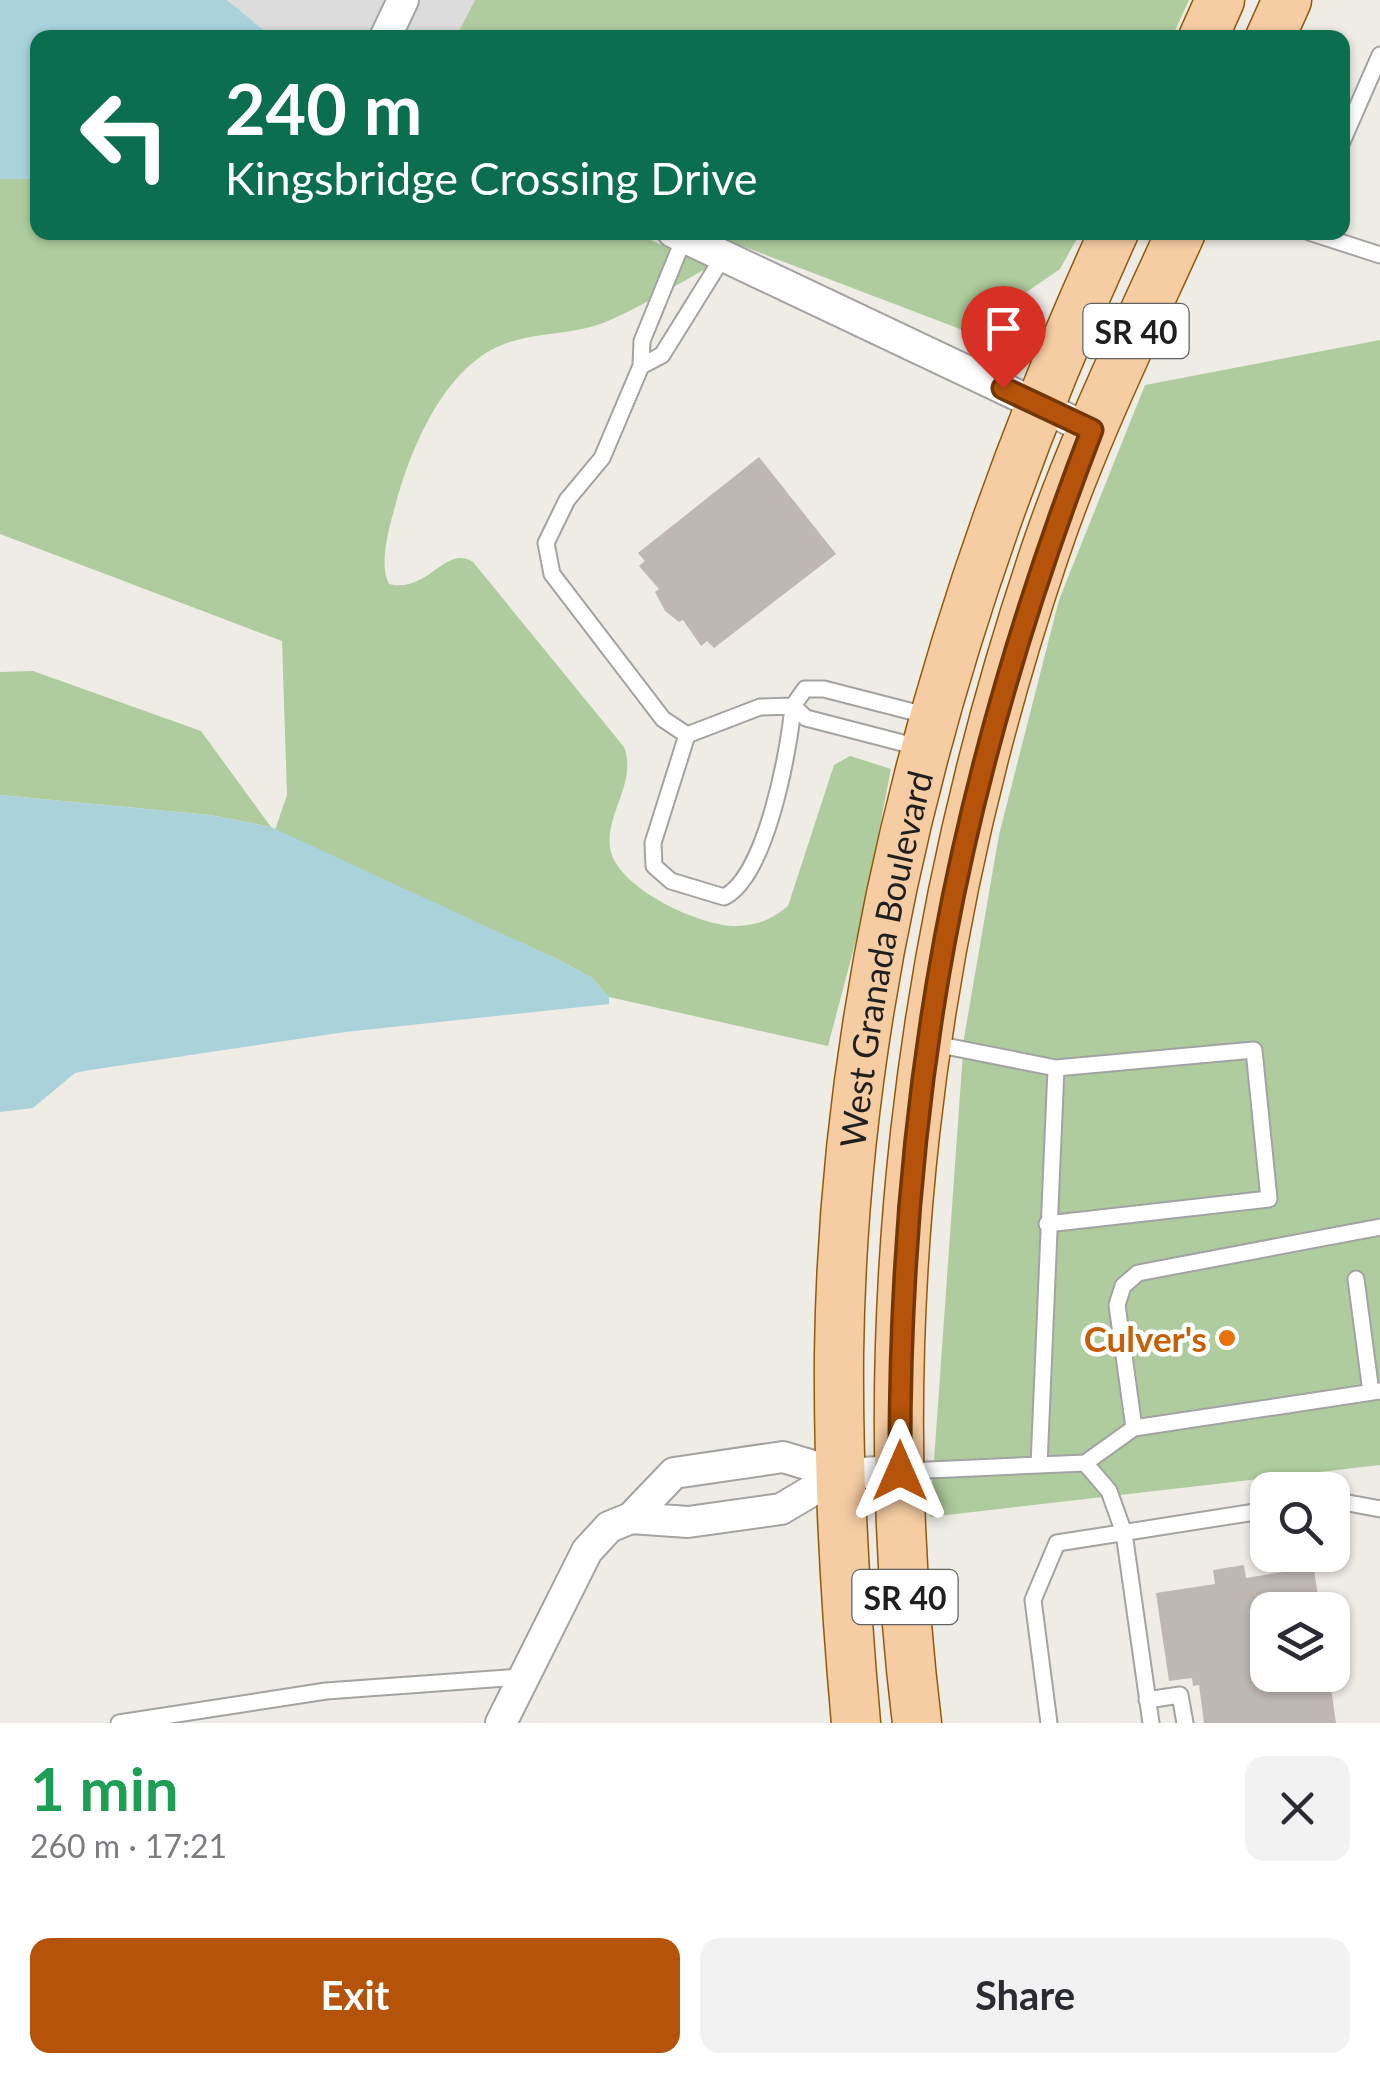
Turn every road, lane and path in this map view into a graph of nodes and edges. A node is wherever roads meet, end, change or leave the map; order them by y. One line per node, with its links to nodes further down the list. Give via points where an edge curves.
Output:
1 (402, 0): 4 (street)
2 (1220, 0): 5 (main road)
3 (1287, 0): 6 (main road)
4 (389, 30)
5 (1206, 30)
6 (1274, 30)
7 (1380, 55): 8 (lane)
8 (1350, 124)
9 (676, 240): 16 (lane, via 642,341)
10 (689, 240): 15 (street)
11 (1110, 240): 17 (main road, West Granada Boulevard / SR 40)
12 (1177, 240): 18 (main road, West Granada Boulevard / SR 40)
13 (1334, 240): 14 (lane)
14 (1380, 255)
15 (723, 256): 16 (lane, via 662,355); 17 (street)
16 (641, 366): 21 (lane, via 602,458 568,500 546,543 552,574 663,719)
17 (1038, 405): 18 (street); 20 (main road, West Granada Boulevard / SR 40, via 980,562)
18 (1092, 430): 22 (main road, West Granada Boulevard / SR 40, via 1000,693 945,921)
19 (793, 706): 20 (lane, via 806,718); 20 (lane, via 805,689 824,689 890,710); 21 (lane, via 760,707); 21 (lane, via 790,742 752,870 724,897 671,882 654,866 654,842)
20 (930, 733): 32 (main road, West Granada Boulevard / SR 40, via 861,1077 839,1350)
21 (687, 735)
22 (925, 1042): 23 (lane); 31 (main road, West Granada Boulevard / SR 40, via 907,1217)
23 (1056, 1068): 24 (lane); 24 (lane, via 1254,1050 1269,1200)
24 (1046, 1224): 30 (lane)
25 (1380, 1228): 28 (lane, via 1138,1273 1122,1286 1117,1304)
26 (1356, 1278): 27 (lane)
27 (1376, 1392): 28 (lane)
28 (1134, 1428): 29 (lane)
29 (1084, 1463): 30 (lane); 37 (lane, via 1109,1491)
30 (1038, 1465): 31 (lane)
31 (900, 1471): 32 (street); 43 (main road, West Granada Boulevard / SR 40)
32 (840, 1474): 36 (street, via 781,1509 688,1522); 36 (street, via 783,1457 674,1473); 42 (main road, West Granada Boulevard / SR 40)
33 (1350, 1503): 34 (lane)
34 (1380, 1509)
35 (1250, 1513): 37 (lane)
36 (632, 1518): 38 (street, via 609,1527 587,1550)
37 (1124, 1532): 39 (lane); 44 (lane, via 1057,1544 1033,1600)
38 (521, 1678): 40 (lane, via 326,1691); 41 (street)
39 (1147, 1700): 45 (lane); 46 (lane, via 1180,1694)
40 (119, 1723)
41 (501, 1723)
42 (856, 1723)
43 (917, 1723)
44 (1049, 1723)
45 (1151, 1723)
46 (1184, 1723)

